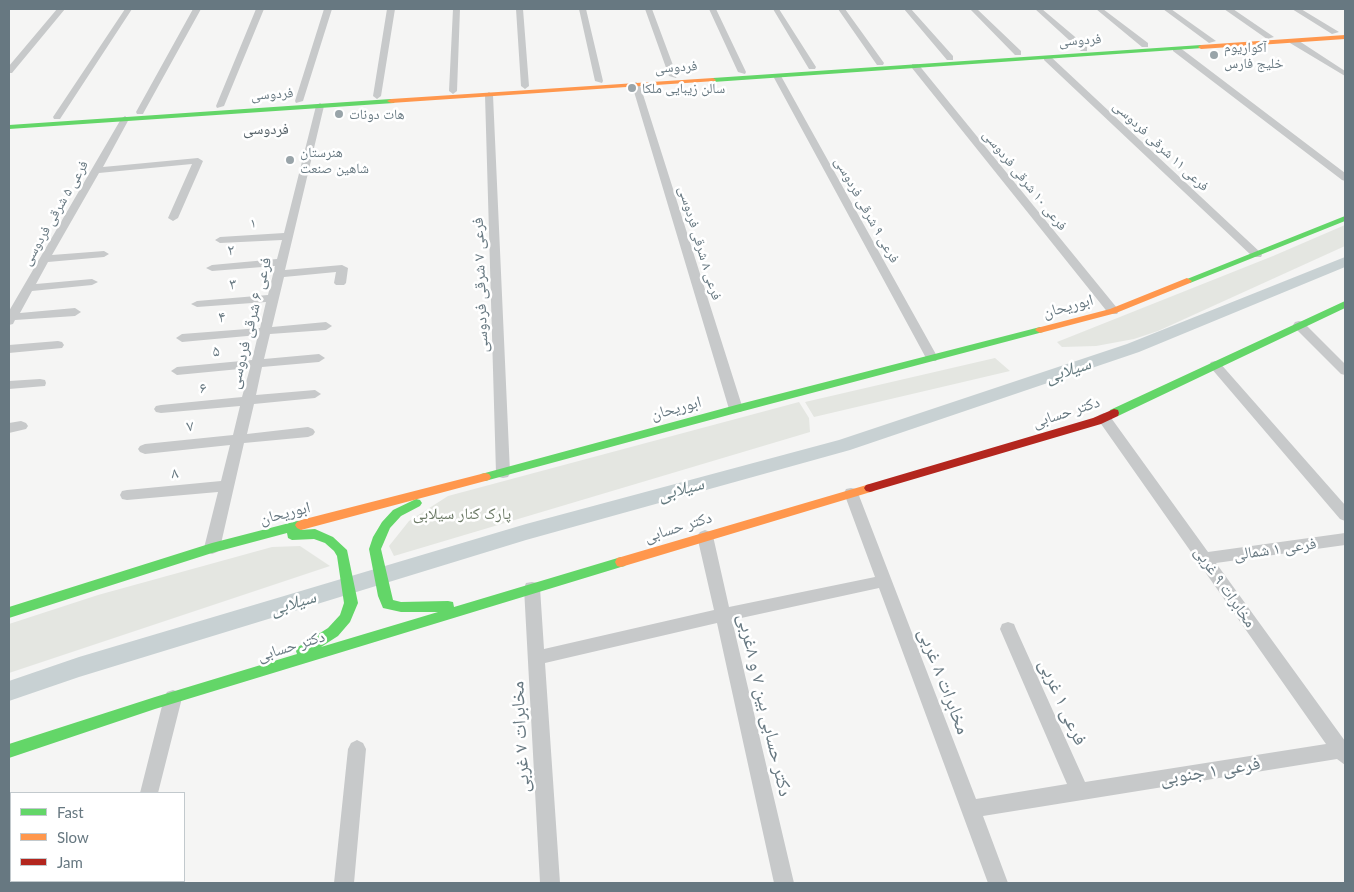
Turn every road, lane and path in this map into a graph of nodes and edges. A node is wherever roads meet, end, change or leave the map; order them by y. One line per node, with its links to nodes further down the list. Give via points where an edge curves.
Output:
1 (61, 9): 35 (street)
2 (128, 9): 50 (street)
3 (197, 9): 49 (street)
4 (260, 9): 47 (street)
5 (328, 9): 46 (street)
6 (391, 9): 45 (street)
7 (456, 9): 43 (street)
8 (519, 9): 42 (street)
9 (582, 9): 40 (street)
10 (648, 9): 38 (street)
11 (712, 9): 36 (street)
12 (776, 9): 34 (street)
13 (841, 9): 32 (street)
14 (907, 9): 29 (street)
15 (973, 9): 28 (street)
16 (1038, 9): 26 (street)
17 (1099, 9): 25 (street)
18 (1166, 9): 23 (street)
19 (1228, 9): 22 (street)
20 (1296, 9): 21 (street)
21 (1342, 34): 22 (main road, فردوسی); 24 (main road, فردوسی)
22 (1270, 37): 23 (main road, فردوسی)
23 (1212, 41): 25 (main road, فردوسی)
24 (1293, 41): 27 (main road, فردوسی); 37 (street)
25 (1145, 45): 26 (main road, فردوسی)
26 (1084, 49): 28 (main road, فردوسی)
27 (1176, 49): 31 (main road, فردوسی); 54 (street)
28 (1018, 54): 30 (main road, فردوسی)
29 (950, 58): 30 (main road, فردوسی); 32 (main road, فردوسی)
30 (995, 58): 31 (main road, فردوسی); 33 (main road, فردوسی)
31 (1047, 58): 60 (street, فرعی ۱۱ شرقی فردوسی)
32 (880, 63): 34 (main road, فردوسی)
33 (915, 66): 39 (main road, فردوسی); 70 (street, فرعی ۱۰ شرقی فردوسی)
34 (812, 67): 36 (main road, فردوسی)
35 (9, 71)
36 (742, 72): 38 (main road, فردوسی)
37 (1345, 74)
38 (673, 76): 40 (main road, فردوسی)
39 (777, 76): 41 (main road, فردوسی); 80 (street, فرعی ۹ شرقی فردوسی)
40 (598, 81): 42 (main road, فردوسی)
41 (636, 85): 44 (main road, فردوسی); 90 (street, فرعی ۸ شرقی فردوسی)
42 (525, 86): 43 (main road, فردوسی)
43 (453, 91): 45 (main road, فردوسی)
44 (489, 95): 48 (main road, فردوسی); 95 (street, فرعی ۷ شرقی فردوسی)
45 (377, 96): 46 (main road, فردوسی)
46 (300, 101): 47 (main road, فردوسی)
47 (220, 106): 49 (main road, فردوسی)
48 (320, 106): 51 (main road, فردوسی); 57 (street, فرعی ۶ شرقی فردوسی)
49 (140, 112): 50 (main road, فردوسی)
50 (57, 117): 52 (main road, فردوسی)
51 (125, 119): 52 (main road, فردوسی); 53 (street, فرعی ۵ شرقی فردوسی)
52 (10, 124)
53 (96, 170): 55 (street, via 198,161); 61 (street, فرعی ۵ شرقی فردوسی)
54 (1345, 178)
55 (174, 218)
56 (1345, 218): 60 (main road, ابوریحان)
57 (288, 236): 58 (street, ۱); 63 (street, فرعی ۶ شرقی فردوسی)
58 (220, 240)
59 (104, 254): 61 (street)
60 (1257, 255): 70 (main road, ابوریحان)
61 (44, 259): 66 (street, فرعی ۵ شرقی فردوسی)
62 (212, 268): 63 (street, ۲)
63 (280, 268): 65 (street, ۲, via 342,268); 67 (street, فرعی ۶ شرقی فردوسی)
64 (92, 282): 66 (street)
65 (340, 283)
66 (28, 288): 72 (street, فرعی ۵ شرقی فردوسی)
67 (273, 298): 68 (street, ۳); 75 (street, فرعی ۶ شرقی فردوسی)
68 (197, 304)
69 (1345, 304): 73 (main road, دکتر حسابی)
70 (1113, 311): 80 (main road, ابوریحان)
71 (75, 312): 72 (street)
72 (10, 319)
73 (1298, 325): 82 (main road, دکتر حسابی); 84 (street)
74 (326, 326): 75 (street)
75 (265, 331): 76 (street, ۴); 81 (street, فرعی ۶ شرقی فردوسی)
76 (182, 338)
77 (58, 345): 78 (street)
78 (9, 349)
79 (319, 358): 81 (street)
80 (932, 358): 90 (main road, ابوریحان)
81 (257, 363): 83 (street, ۵); 88 (street, فرعی ۶ شرقی فردوسی)
82 (1215, 365): 91 (main road, دکتر حسابی); 100 (street)
83 (177, 371)
84 (1345, 371)
85 (40, 383): 86 (street)
86 (9, 385)
87 (316, 394): 88 (street)
88 (248, 401): 89 (street, ۶); 93 (street, فرعی ۶ شرقی فردوسی)
89 (161, 409)
90 (736, 409): 95 (main road, ابوریحان)
91 (1104, 418): 98 (main road, دکتر حسابی); 105 (street, مخابرات ۹ غربی)
92 (308, 432): 93 (street)
93 (239, 438): 94 (street, ۷); 96 (street, فرعی ۶ شرقی فردوسی)
94 (145, 448)
95 (503, 473): 97 (main road, ابوریحان)
96 (227, 486): 99 (street, ۸); 104 (street, فرعی ۶ شرقی فردوسی)
97 (442, 489): 101 (main road, ابوریحان); 108 (main road, via 397,513 382,530 375,549 388,604 418,608)
98 (851, 493): 102 (main road, دکتر حسابی); 106 (street, مخابرات ۸ غربی)
99 (127, 496)
100 (1345, 515)
101 (259, 536): 104 (main road, ابوریحان); 113 (main road, via 315,534 329,540 341,552 351,603 345,618 333,632)
102 (705, 536): 107 (main road, دکتر حسابی); 110 (street, دکتر حسابی بین ۷ و ۸غربی)
103 (1345, 539): 105 (street, فرعی ۱ شمالی)
104 (212, 548): 109 (main road, ابوریحان)
105 (1205, 558): 117 (street, مخابرات ۹ غربی)
106 (884, 581): 110 (street); 120 (street, مخابرات ۸ غربی)
107 (532, 588): 108 (main road, دکتر حسابی); 112 (street, مخابرات ۷ غربی)
108 (481, 603): 113 (main road, دکتر حسابی)
109 (9, 612)
110 (723, 615): 112 (street); 123 (street, دکتر حسابی بین ۷ و ۸غربی)
111 (1008, 630): 119 (street, فرعی ۱ غربی)
112 (536, 658): 122 (street, مخابرات ۷ غربی)
113 (270, 669): 114 (main road, دکتر حسابی)
114 (173, 698): 116 (main road, دکتر حسابی); 118 (street)
115 (356, 748): 121 (street)
116 (9, 751)
117 (1343, 753): 119 (street, فرعی ۱ جنوبی)
118 (149, 792)
119 (1080, 792): 120 (street, فرعی ۱ جنوبی)
120 (970, 809): 124 (street, مخابرات ۸ غربی)
121 (344, 883)
122 (550, 883)
123 (784, 883)
124 (998, 883)

